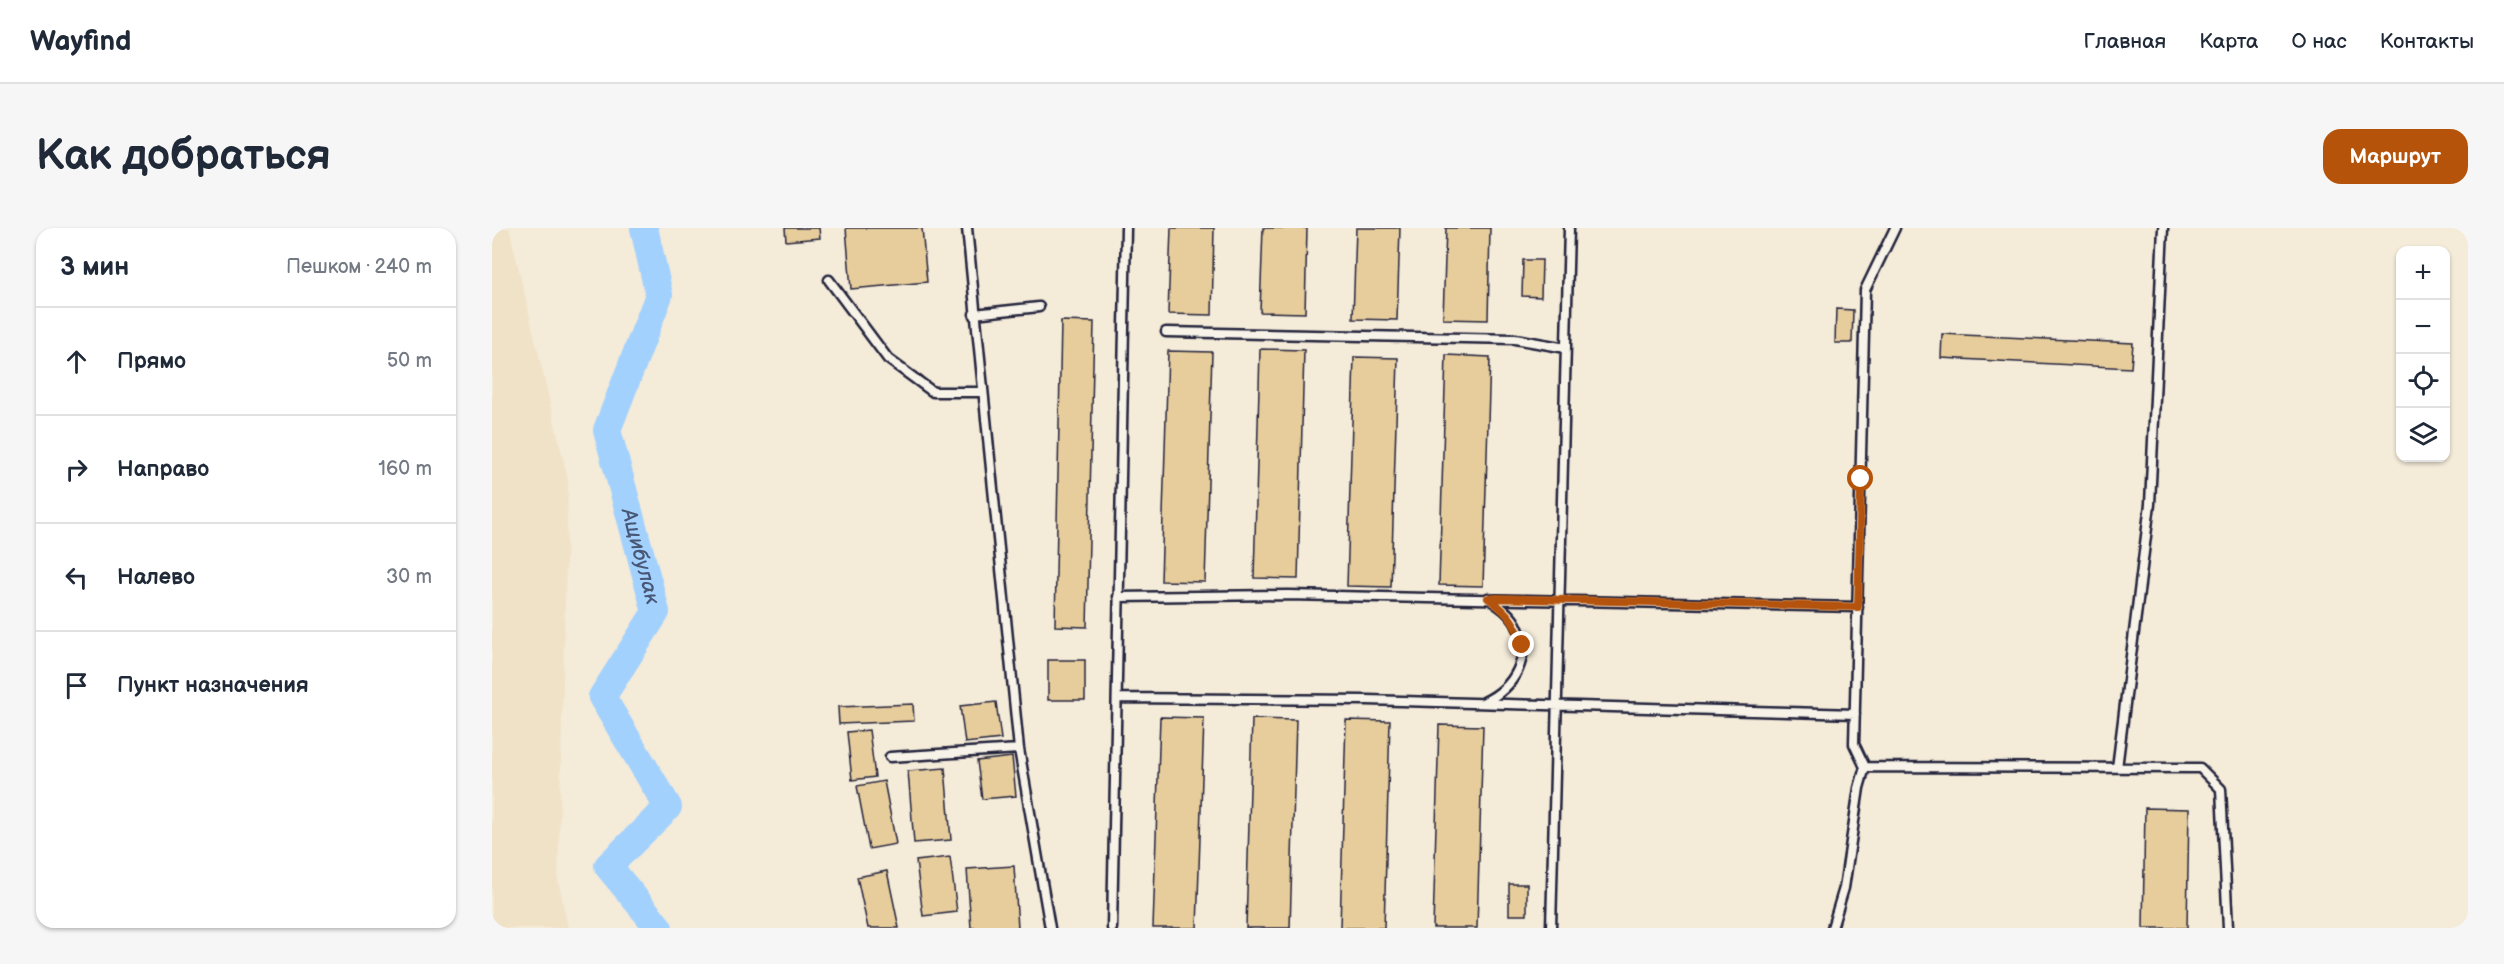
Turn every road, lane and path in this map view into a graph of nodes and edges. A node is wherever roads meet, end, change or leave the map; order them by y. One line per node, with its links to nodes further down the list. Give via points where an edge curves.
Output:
1 (967, 228): 8 (lane)
2 (1126, 228): 12 (lane)
3 (1569, 228): 10 (lane)
4 (1895, 228): 15 (lane, via 1865,290)
5 (2163, 228): 23 (lane, via 2150,504)
6 (829, 280): 11 (lane, via 888,359 933,392)
7 (1040, 307): 8 (lane)
8 (975, 314): 11 (lane)
9 (1166, 332): 10 (lane, via 1515,339)
10 (1566, 348): 14 (lane)
11 (983, 392): 20 (lane)
12 (1118, 597): 13 (lane); 16 (lane)
13 (1488, 598): 14 (lane); 17 (lane, via 1516,624 1522,645 1521,664 1500,694)
14 (1559, 599): 15 (lane); 18 (lane)
15 (1858, 607): 19 (lane)
16 (1117, 698): 17 (lane); 25 (lane)
17 (1481, 703): 18 (lane)
18 (1556, 706): 19 (lane); 26 (lane)
19 (1855, 714): 22 (lane, via 1854,744)
20 (1019, 749): 21 (lane); 24 (lane)
21 (890, 757)
22 (1865, 767): 23 (lane); 27 (lane, via 1844,888)
23 (2117, 768): 28 (lane, via 2200,768 2221,789)
24 (1050, 928)
25 (1112, 928)
26 (1551, 928)
27 (1832, 928)
28 (2228, 928)

